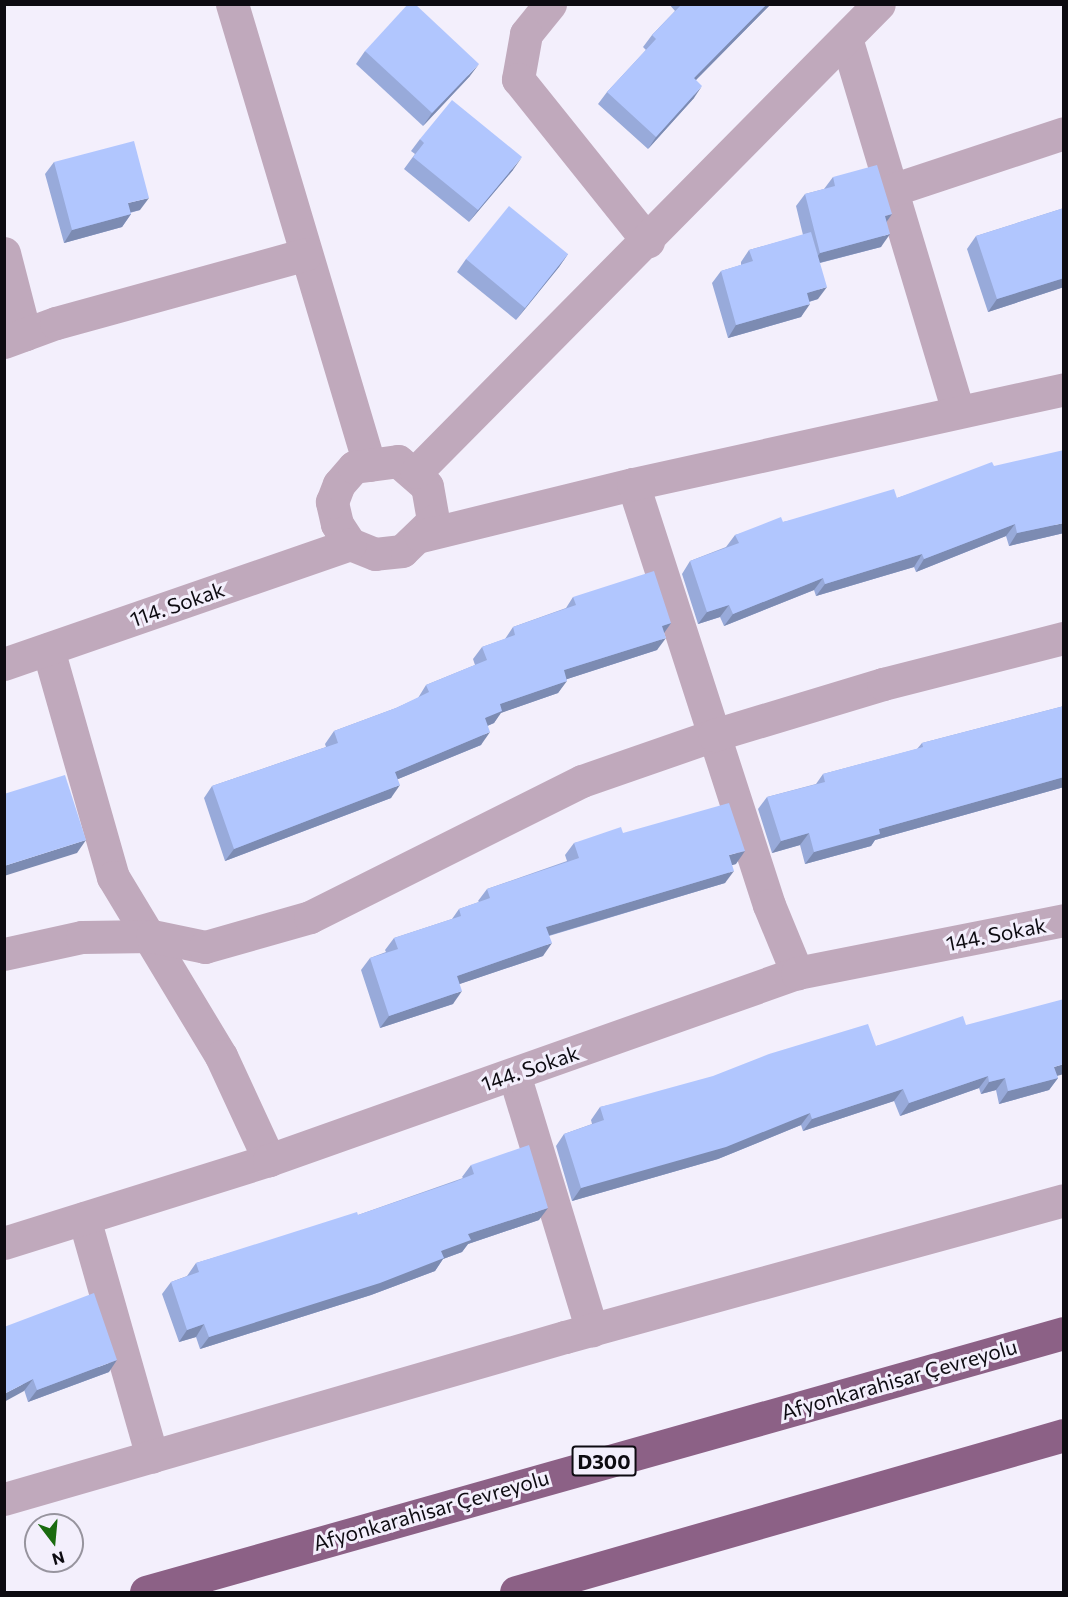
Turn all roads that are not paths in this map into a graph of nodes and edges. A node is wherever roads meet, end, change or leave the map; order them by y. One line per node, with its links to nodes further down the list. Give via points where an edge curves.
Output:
1 (232, 4): 9 (street)
2 (550, 4): 7 (street, via 526,34 518,80)
3 (879, 4): 4 (street)
4 (846, 38): 6 (street); 7 (street)
5 (1064, 133): 6 (street)
6 (892, 190): 12 (street)
7 (648, 241): 14 (street)
8 (4, 253): 10 (street)
9 (306, 254): 10 (street); 13 (street)
10 (15, 338)
11 (1064, 389): 12 (street)
12 (958, 412): 15 (street)
13 (369, 465): 14 (street, via 398,461); 17 (street, via 354,467 339,484 332,502 337,524)
14 (416, 472): 16 (street, via 427,486 432,502 433,521)
15 (633, 484): 16 (street); 21 (street)
16 (421, 536): 17 (street, via 402,550 375,554)
17 (350, 544): 19 (street, 114. Sokak)
18 (1064, 638): 21 (street, via 883,684)
19 (48, 649): 20 (street, 114. Sokak); 23 (street, via 113,877)
20 (4, 664)
21 (714, 735): 23 (street, via 582,781 310,917 205,947); 25 (street, via 769,905)
22 (1064, 920): 25 (street, 144. Sokak)
23 (152, 936): 24 (street, via 82,937); 27 (street, via 221,1056)
24 (4, 954)
25 (797, 974): 26 (street, 144. Sokak)
26 (514, 1074): 27 (street, 144. Sokak); 31 (street)
27 (269, 1160): 29 (street, 144. Sokak)
28 (1064, 1200): 31 (street)
29 (84, 1218): 30 (street, 144. Sokak); 34 (street)
30 (4, 1243)
31 (592, 1330): 34 (street)
32 (1064, 1333): 36 (highway, Afyonkarahisar Çevreyolu / D300)
33 (1064, 1435): 37 (highway)
34 (152, 1456): 35 (street)
35 (4, 1499)
36 (146, 1593)
37 (516, 1593)

